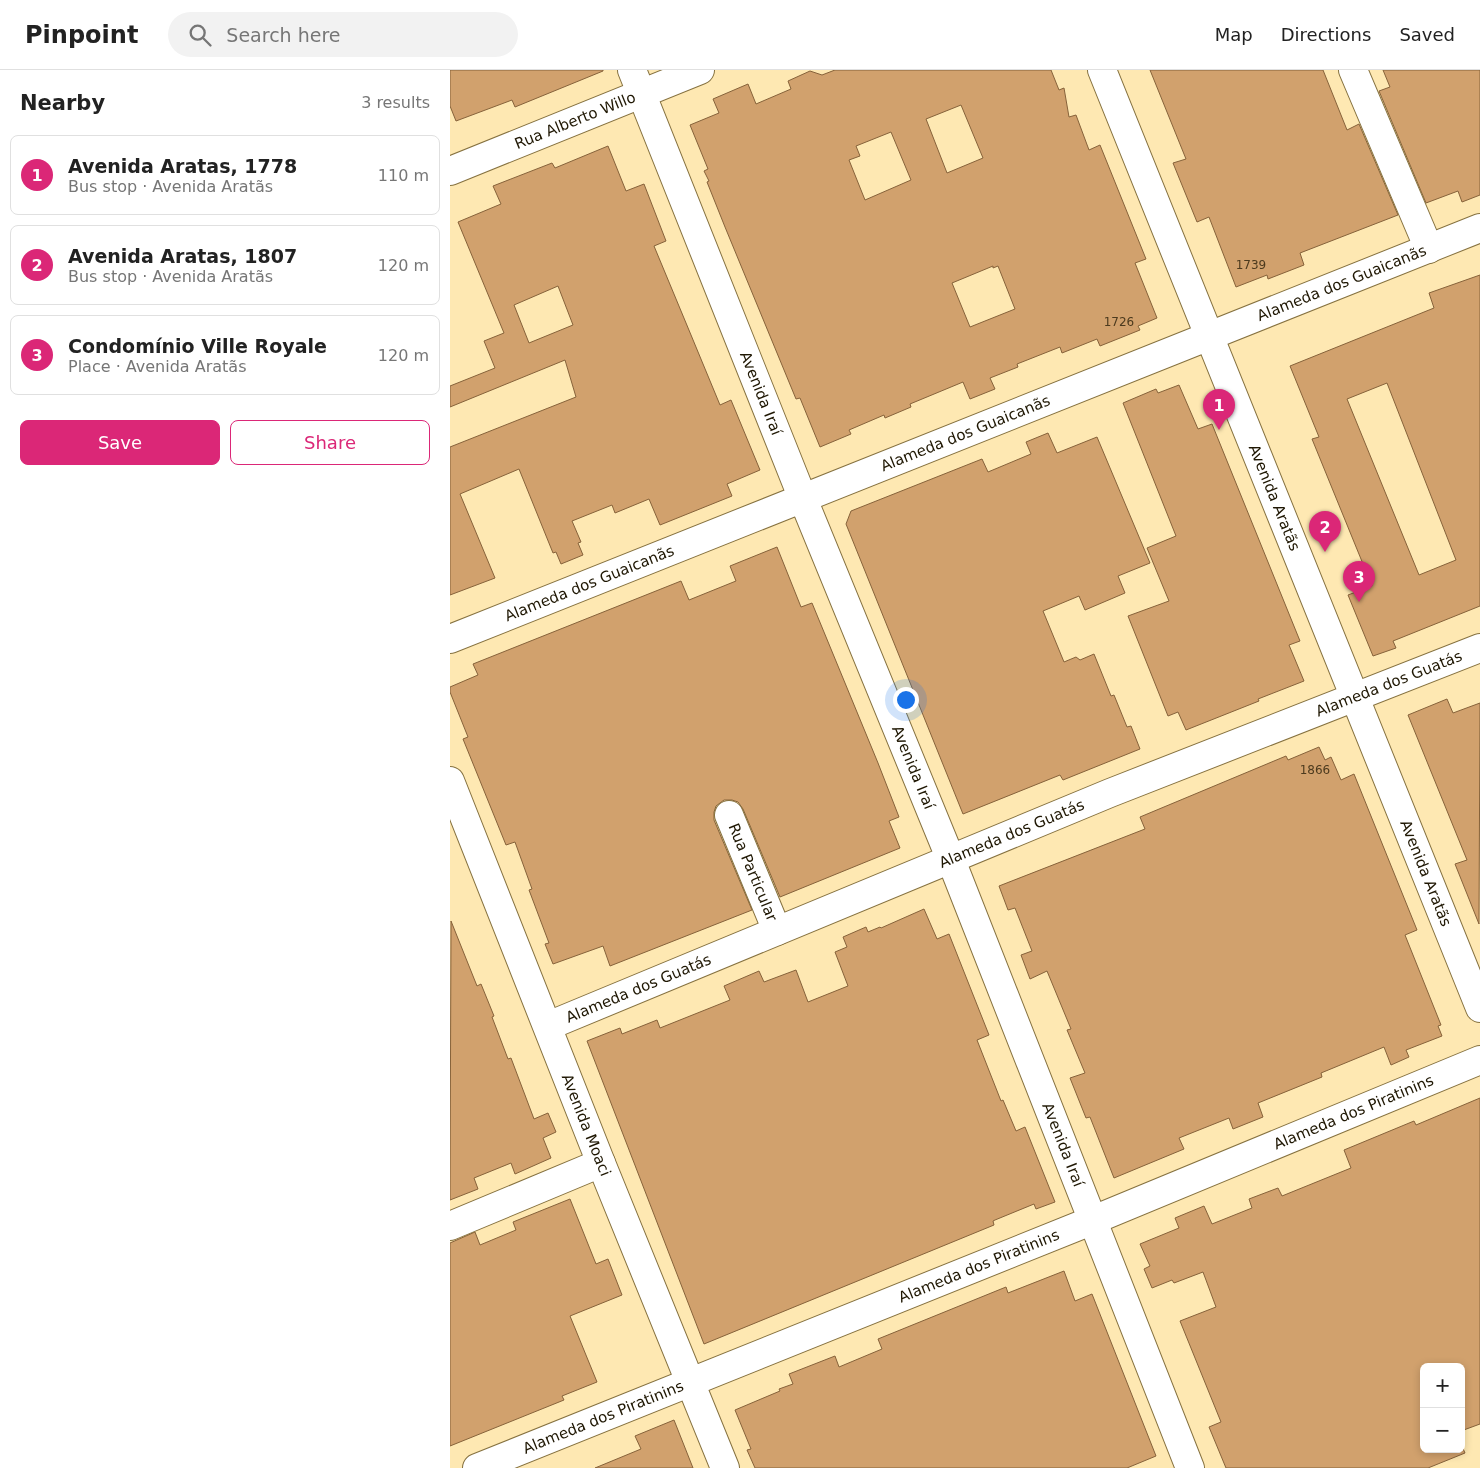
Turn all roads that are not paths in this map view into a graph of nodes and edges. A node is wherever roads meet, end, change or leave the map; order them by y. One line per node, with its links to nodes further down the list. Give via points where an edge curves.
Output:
1 (700, 70): 4 (street, Rua Alberto Willo)
2 (1102, 70): 8 (street, Avenida Aratãs)
3 (1353, 70): 7 (street)
4 (637, 82): 5 (street, Rua Alberto Willo); 9 (street, Avenida Iraí)
5 (450, 171)
6 (1480, 228): 7 (street, Alameda dos Guaicanãs)
7 (1428, 249): 8 (street, Alameda dos Guaicanãs)
8 (1210, 336): 9 (street, Alameda dos Guaicanãs); 12 (street, Avenida Aratãs)
9 (803, 499): 10 (street, Alameda dos Guaicanãs); 15 (street, Avenida Iraí)
10 (450, 639)
11 (1480, 648): 12 (street, Alameda dos Guatás)
12 (1356, 698): 15 (street, Alameda dos Guatás, via 1110,793); 17 (street, Avenida Aratãs)
13 (450, 781): 18 (street, Avenida Moaci)
14 (729, 815): 16 (street, Rua Particular)
15 (951, 860): 16 (street, Alameda dos Guatás); 21 (street, Avenida Iraí)
16 (777, 931): 18 (street, Alameda dos Guatás)
17 (1480, 1008)
18 (548, 1026): 20 (street, Avenida Moaci)
19 (1480, 1060): 21 (street, Alameda dos Piratinins)
20 (601, 1164): 22 (street); 23 (street, Avenida Moaci)
21 (1092, 1221): 23 (street, Alameda dos Piratinins); 26 (street, Avenida Iraí)
22 (450, 1226)
23 (691, 1382): 24 (street, Alameda dos Piratinins); 25 (street, Avenida Moaci)
24 (477, 1468)
25 (725, 1468)
26 (1190, 1468)

